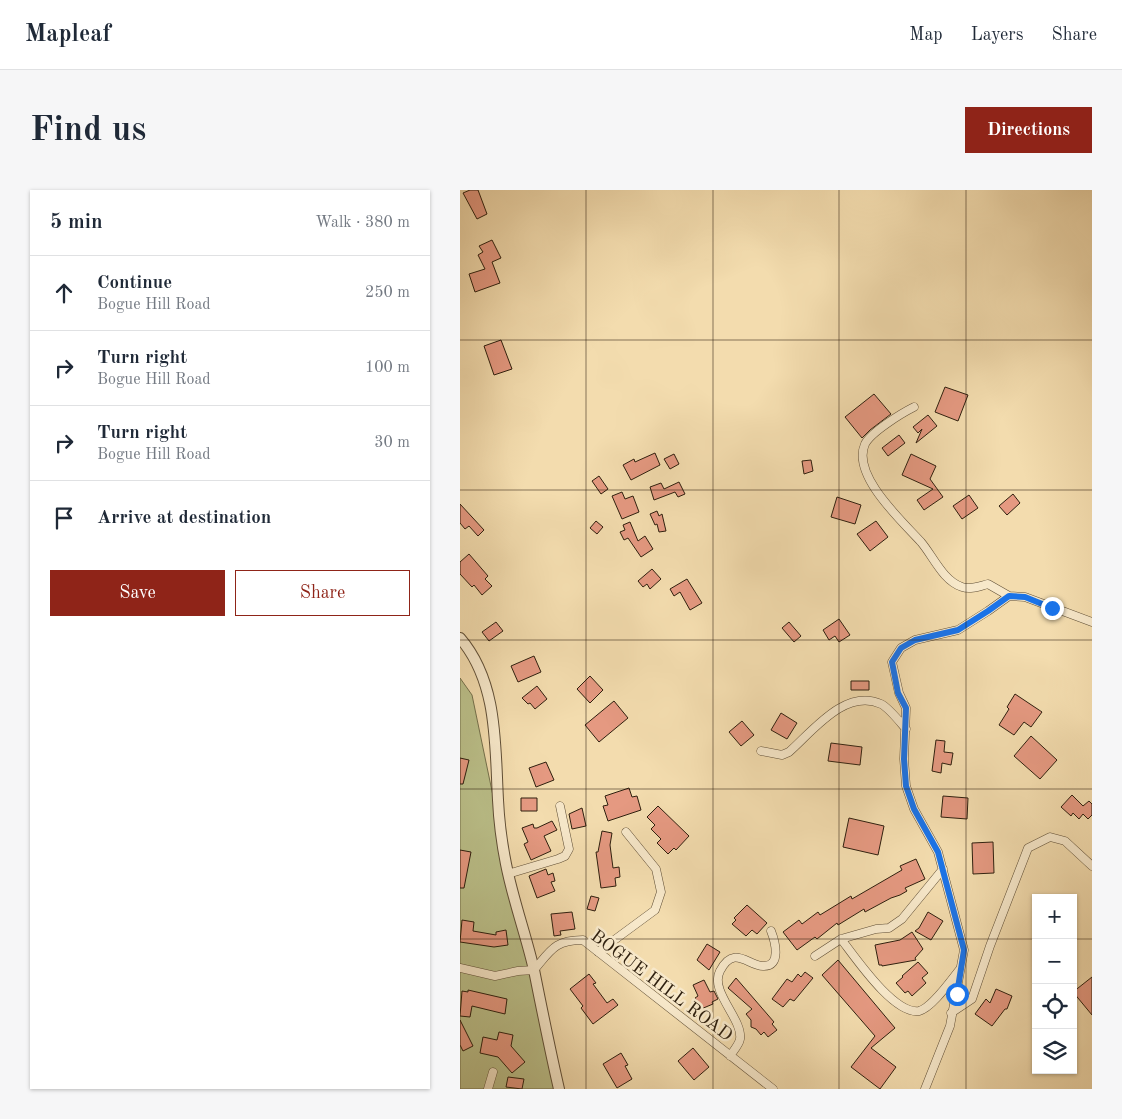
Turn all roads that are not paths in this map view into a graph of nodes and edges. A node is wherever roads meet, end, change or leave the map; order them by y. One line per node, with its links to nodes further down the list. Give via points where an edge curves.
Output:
1 (914, 407): 2 (street, via 883,426 866,443 862,458 870,480 878,494 951,580 962,587 988,584)
2 (1009, 596): 3 (street, via 1025,597); 5 (street, via 958,630 915,640 901,648 892,662 898,693 906,708)
3 (1092, 622)
4 (460, 638): 11 (street, via 482,671 491,708 498,802)
5 (906, 729): 6 (street, via 882,704 863,701 843,705 789,752 782,755); 10 (street, via 906,786 914,809 938,852)
6 (761, 751)
7 (560, 806): 11 (street, via 569,849 565,856)
8 (626, 832): 14 (street, via 656,869 661,892 655,910)
9 (1092, 866): 19 (street, via 1065,841 1050,837 1028,848 972,1000)
10 (942, 868): 13 (street, via 902,919 889,928); 16 (street, via 964,950)
11 (508, 874): 18 (street)
12 (772, 932): 20 (street, via 776,955 770,965 736,958 726,962 719,972 724,1000 740,1029 740,1041)
13 (841, 939): 15 (street); 16 (street, via 902,1008 920,1011)
14 (598, 952): 18 (street, BOGUE HILL ROAD, via 583,940 568,940 554,947); 20 (street, BOGUE HILL ROAD)
15 (815, 956)
16 (961, 967): 19 (street)
17 (460, 968): 18 (street, via 495,976)
18 (534, 970): 23 (street)
19 (951, 1013): 25 (street, via 950,1026)
20 (730, 1056): 24 (street, BOGUE HILL ROAD)
21 (493, 1072): 22 (street)
22 (488, 1089)
23 (559, 1089)
24 (772, 1089)
25 (925, 1089)

